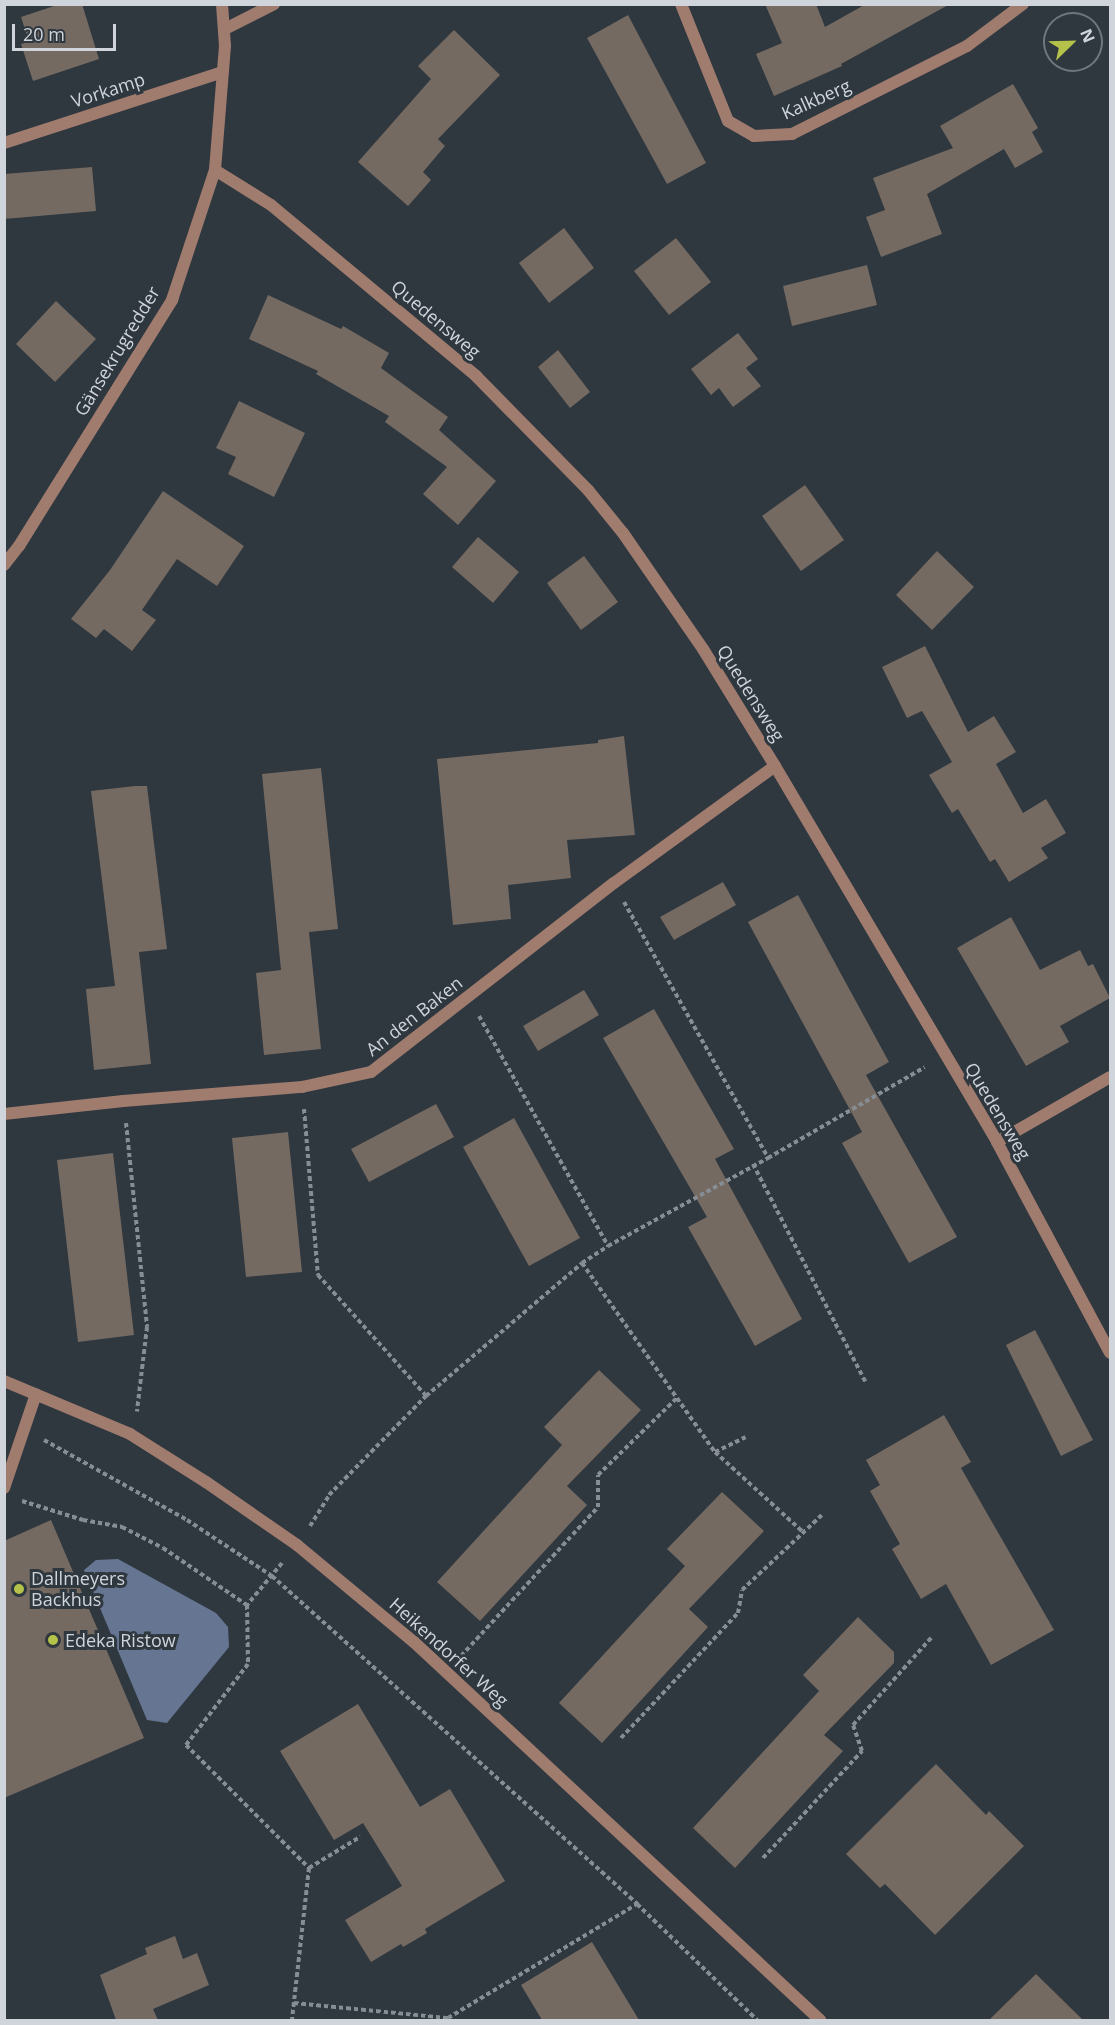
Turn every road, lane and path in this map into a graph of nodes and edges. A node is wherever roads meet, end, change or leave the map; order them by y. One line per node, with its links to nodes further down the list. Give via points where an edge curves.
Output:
1 (222, 4): 5 (street, Gänsekrugredder)
2 (274, 4): 5 (street)
3 (681, 4): 4 (street, Kalkberg, via 728,121 754,136 792,134 967,46)
4 (1023, 4)
5 (225, 29): 6 (street, Gänsekrugredder)
6 (224, 72): 7 (street, Vorkamp); 8 (street, Gänsekrugredder)
7 (4, 143)
8 (215, 170): 9 (street, Gänsekrugredder, via 172,300); 10 (street, Quedensweg, via 271,205 476,376 588,490 703,649)
9 (4, 565)
10 (775, 766): 11 (street, An den Baken); 13 (street, Quedensweg)
11 (614, 883): 12 (street, An den Baken); 19 (path)
12 (468, 997): 15 (street, An den Baken, via 371,1072); 21 (path)
13 (944, 1056): 18 (street, Quedensweg); 19 (path)
14 (1110, 1077): 18 (street)
15 (302, 1087): 16 (street, An den Baken); 27 (path, via 318,1275)
16 (123, 1101): 17 (street, An den Baken); 30 (path, via 147,1327 140,1402)
17 (4, 1114)
18 (997, 1142): 23 (street, Quedensweg)
19 (768, 1158): 20 (path)
20 (753, 1164): 21 (path); 25 (path)
21 (608, 1246): 22 (path)
22 (582, 1263): 27 (path); 28 (path)
23 (1110, 1353)
24 (4, 1382): 26 (street, Heikendorfer Weg)
25 (866, 1383)
26 (36, 1394): 29 (street); 30 (street, Heikendorfer Weg)
27 (426, 1396): 37 (path, via 329,1495)
28 (677, 1398): 32 (path); 41 (path, via 598,1475 598,1507)
29 (25, 1430): 33 (street); 38 (path, via 187,1520)
30 (130, 1434): 37 (street, Heikendorfer Weg)
31 (746, 1437): 32 (path)
32 (716, 1452): 36 (path)
33 (4, 1488)
34 (16, 1500): 39 (path, via 83,1521 122,1527 163,1548)
35 (824, 1512): 36 (path)
36 (803, 1532): 42 (path, via 742,1590 738,1613)
37 (297, 1545): 38 (path); 41 (street, Heikendorfer Weg)
38 (272, 1576): 39 (path); 46 (path)
39 (247, 1605): 45 (path, via 248,1664 186,1745)
40 (931, 1638): 44 (path, via 853,1725 862,1750)
41 (447, 1672): 50 (street, Heikendorfer Weg)
42 (621, 1738)
43 (360, 1837): 45 (path)
44 (763, 1858)
45 (309, 1868): 47 (path)
46 (637, 1904): 47 (path, via 448,2019); 49 (path)
47 (294, 2003): 48 (path)
48 (292, 2020)
49 (757, 2020)
50 (820, 2020)

